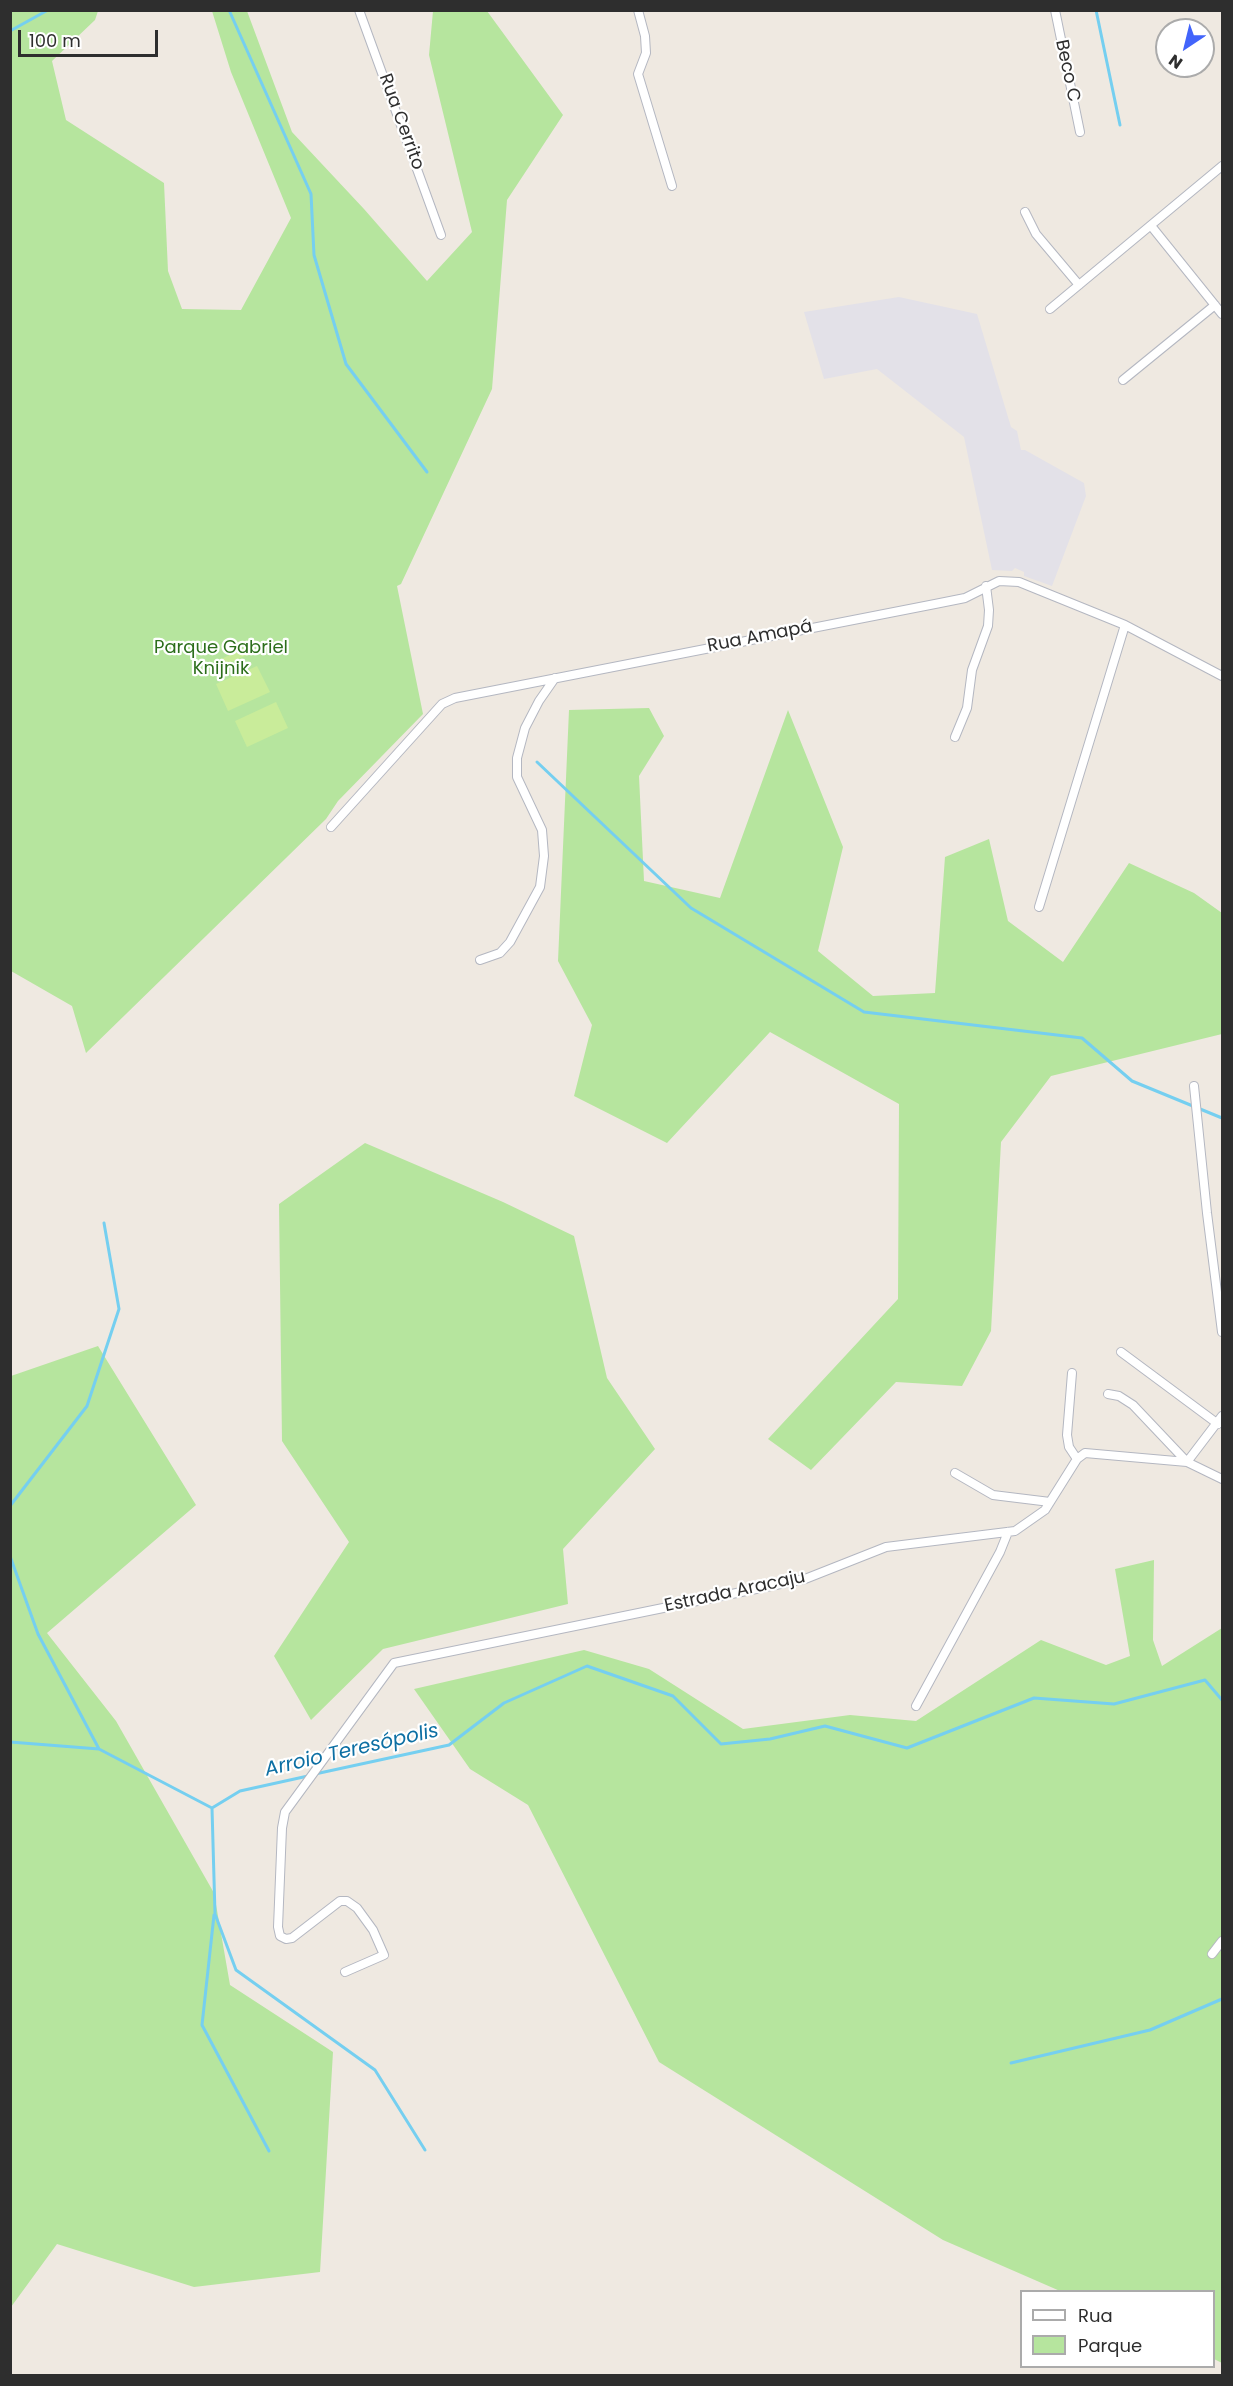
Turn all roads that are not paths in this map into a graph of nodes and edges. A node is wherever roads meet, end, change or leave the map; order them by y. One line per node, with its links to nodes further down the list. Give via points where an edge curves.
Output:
1 (360, 10): 9 (street, Rua Cerrito)
2 (638, 10): 6 (street, via 646,53 638,76)
3 (1055, 10): 4 (street, Beco C)
4 (1080, 132)
5 (1222, 166): 8 (street)
6 (672, 186)
7 (1025, 212): 10 (street, via 1036,234)
8 (1152, 227): 10 (street); 11 (street)
9 (441, 234)
10 (1079, 285): 12 (street)
11 (1215, 305): 13 (street); 14 (street)
12 (1050, 309)
13 (1222, 314)
14 (1123, 380)
15 (986, 586): 16 (street, Rua Amapá, via 999,581 1019,582); 18 (street, Rua Amapá, via 965,598); 19 (street, via 988,626 972,670 967,708)
16 (1125, 625): 17 (street, Rua Amapá); 21 (street)
17 (1222, 676)
18 (555, 678): 20 (street, Rua Amapá, via 442,704); 22 (street, via 530,719 517,758 517,777 542,831 540,887 510,942 500,953)
19 (955, 737)
20 (331, 827)
21 (1040, 907)
22 (480, 960)
23 (1194, 1086): 24 (street)
24 (1222, 1332)
25 (1121, 1352): 28 (street)
26 (1072, 1372): 29 (street, via 1067,1435)
27 (1108, 1394): 30 (street, via 1133,1406)
28 (1220, 1420): 30 (street)
29 (1077, 1459): 30 (street, via 1085,1453); 33 (street, Estrada Aracaju)
30 (1187, 1462): 32 (street)
31 (955, 1473): 33 (street, via 993,1495)
32 (1222, 1479)
33 (1050, 1502): 34 (street, Estrada Aracaju, via 1045,1510)
34 (1008, 1532): 35 (street); 38 (street, Estrada Aracaju, via 886,1546 804,1579 394,1663 285,1812 282,1828 280,1936 292,1938 340,1901 347,1900 373,1930 384,1955)
35 (916, 1706)
36 (1222, 1941): 37 (street)
37 (1212, 1954)
38 (345, 1972)

